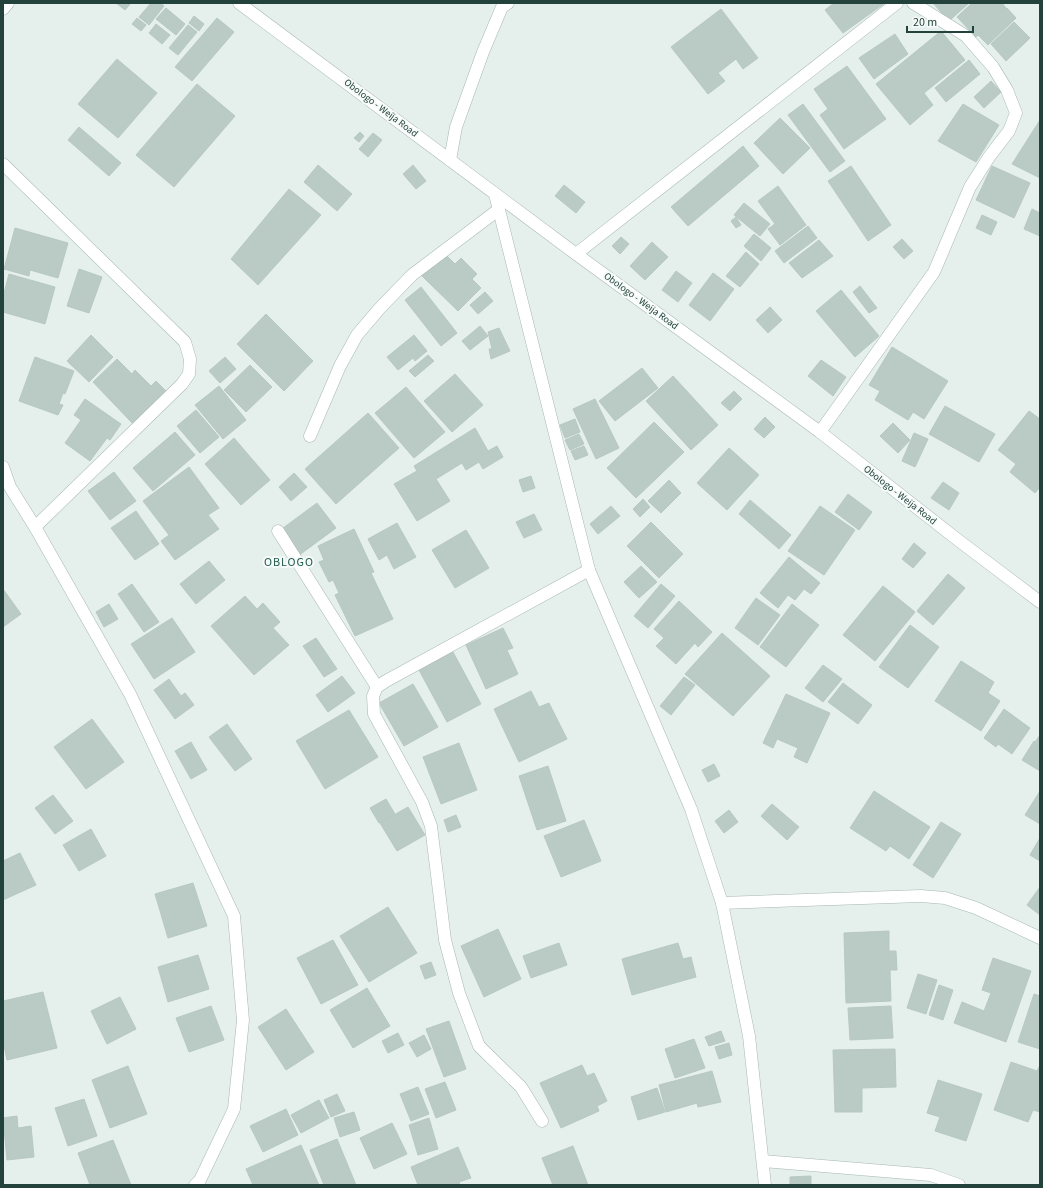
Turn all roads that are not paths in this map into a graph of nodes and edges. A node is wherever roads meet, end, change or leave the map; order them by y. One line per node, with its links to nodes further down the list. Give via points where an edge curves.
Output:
1 (8, 3): 6 (street)
2 (239, 3): 7 (street, Obologo - Weija Road)
3 (508, 3): 7 (street, via 502,7 481,59 456,127)
4 (897, 3): 11 (street)
5 (913, 3): 12 (street, via 966,36 1008,90 1016,113 1009,131 970,187 934,272)
6 (3, 9)
7 (450, 160): 9 (street, Obologo - Weija Road)
8 (3, 164): 16 (street, via 185,342 190,359 189,374 182,384)
9 (495, 194): 10 (street); 11 (street, Obologo - Weija Road)
10 (498, 210): 13 (street, via 412,275 356,335); 18 (street)
11 (576, 254): 12 (street, Obologo - Weija Road)
12 (820, 432): 19 (street, Obologo - Weija Road)
13 (310, 436)
14 (3, 467): 15 (street)
15 (6, 489): 16 (street)
16 (35, 527): 25 (street, via 130,694 234,916 243,1020 234,1109)
17 (278, 531): 20 (street)
18 (589, 570): 20 (street); 21 (street, via 691,809)
19 (1040, 602)
20 (377, 687): 23 (street, via 373,696 374,714 422,802 431,826 444,940 459,994 479,1046 521,1087)
21 (722, 903): 22 (street, via 921,896 944,898 976,908); 24 (street, via 749,1036)
22 (1040, 938)
23 (542, 1121)
24 (763, 1161): 26 (street); 27 (street, via 932,1175)
25 (199, 1183)
26 (765, 1185)
27 (959, 1185)

